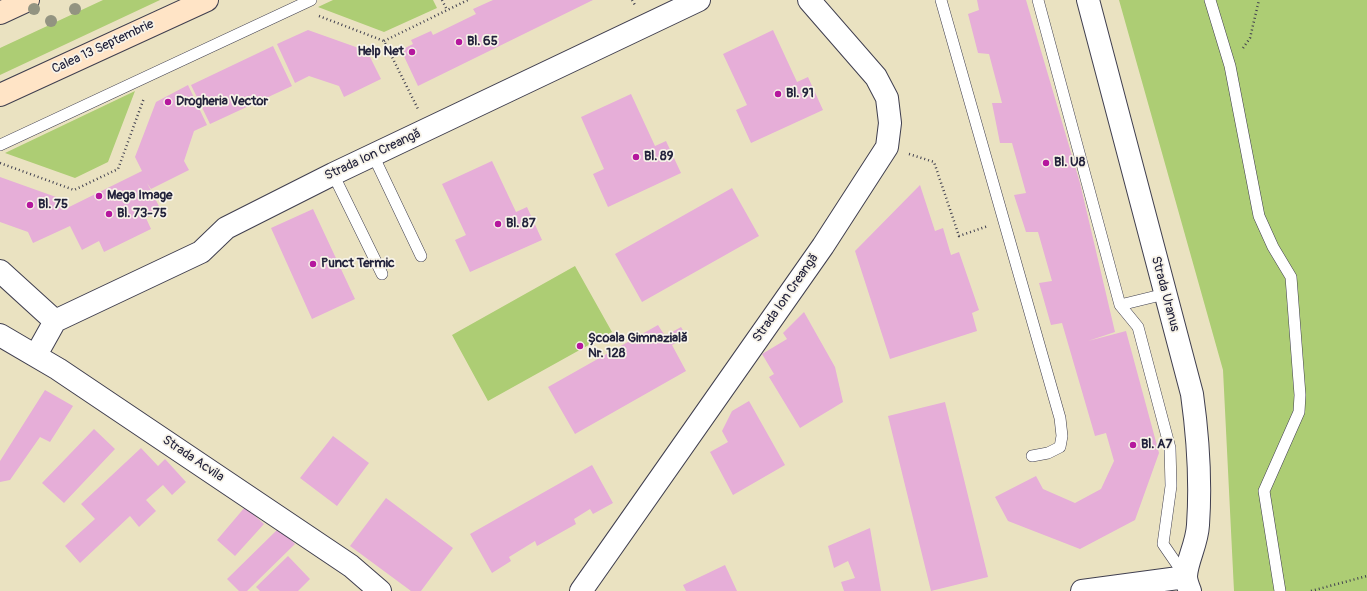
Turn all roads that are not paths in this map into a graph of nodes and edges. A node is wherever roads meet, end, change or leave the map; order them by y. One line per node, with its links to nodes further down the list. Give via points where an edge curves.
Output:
1 (28, 0): 10 (main road)
2 (207, 0): 11 (main road, Calea 13 Septembrie)
3 (311, 0): 12 (lane)
4 (699, 0): 13 (street, Strada Ion Creangă)
5 (809, 0): 26 (street, Strada Ion Creangă, via 876,77 887,98 890,123 887,147 822,246)
6 (941, 0): 23 (lane, via 1060,418 1060,447 1048,453)
7 (1038, 0): 19 (lane)
8 (1088, 0): 18 (street, Strada Uranus)
9 (1210, 0): 28 (lane, via 1230,66 1259,216 1273,247 1291,277 1300,395 1299,412 1264,491)
10 (0, 13)
11 (0, 95)
12 (0, 145)
13 (373, 155): 14 (street, Strada Ion Creangă); 15 (lane)
14 (333, 174): 17 (lane); 20 (street, Strada Ion Creangă, via 226,228 201,252)
15 (421, 256)
16 (0, 271): 20 (street)
17 (382, 274)
18 (1165, 294): 19 (lane); 24 (street, Strada Uranus, via 1192,394 1197,433 1198,527)
19 (1120, 305): 24 (lane, via 1138,327 1170,448 1171,486 1163,544)
20 (56, 321): 22 (street)
21 (0, 335): 22 (street, Strada Acvila)
22 (36, 355): 25 (street, Strada Acvila, via 351,566)
23 (1032, 456)
24 (1188, 584): 27 (street)
25 (380, 591)
26 (581, 591)
27 (1082, 591)
28 (1280, 591)

